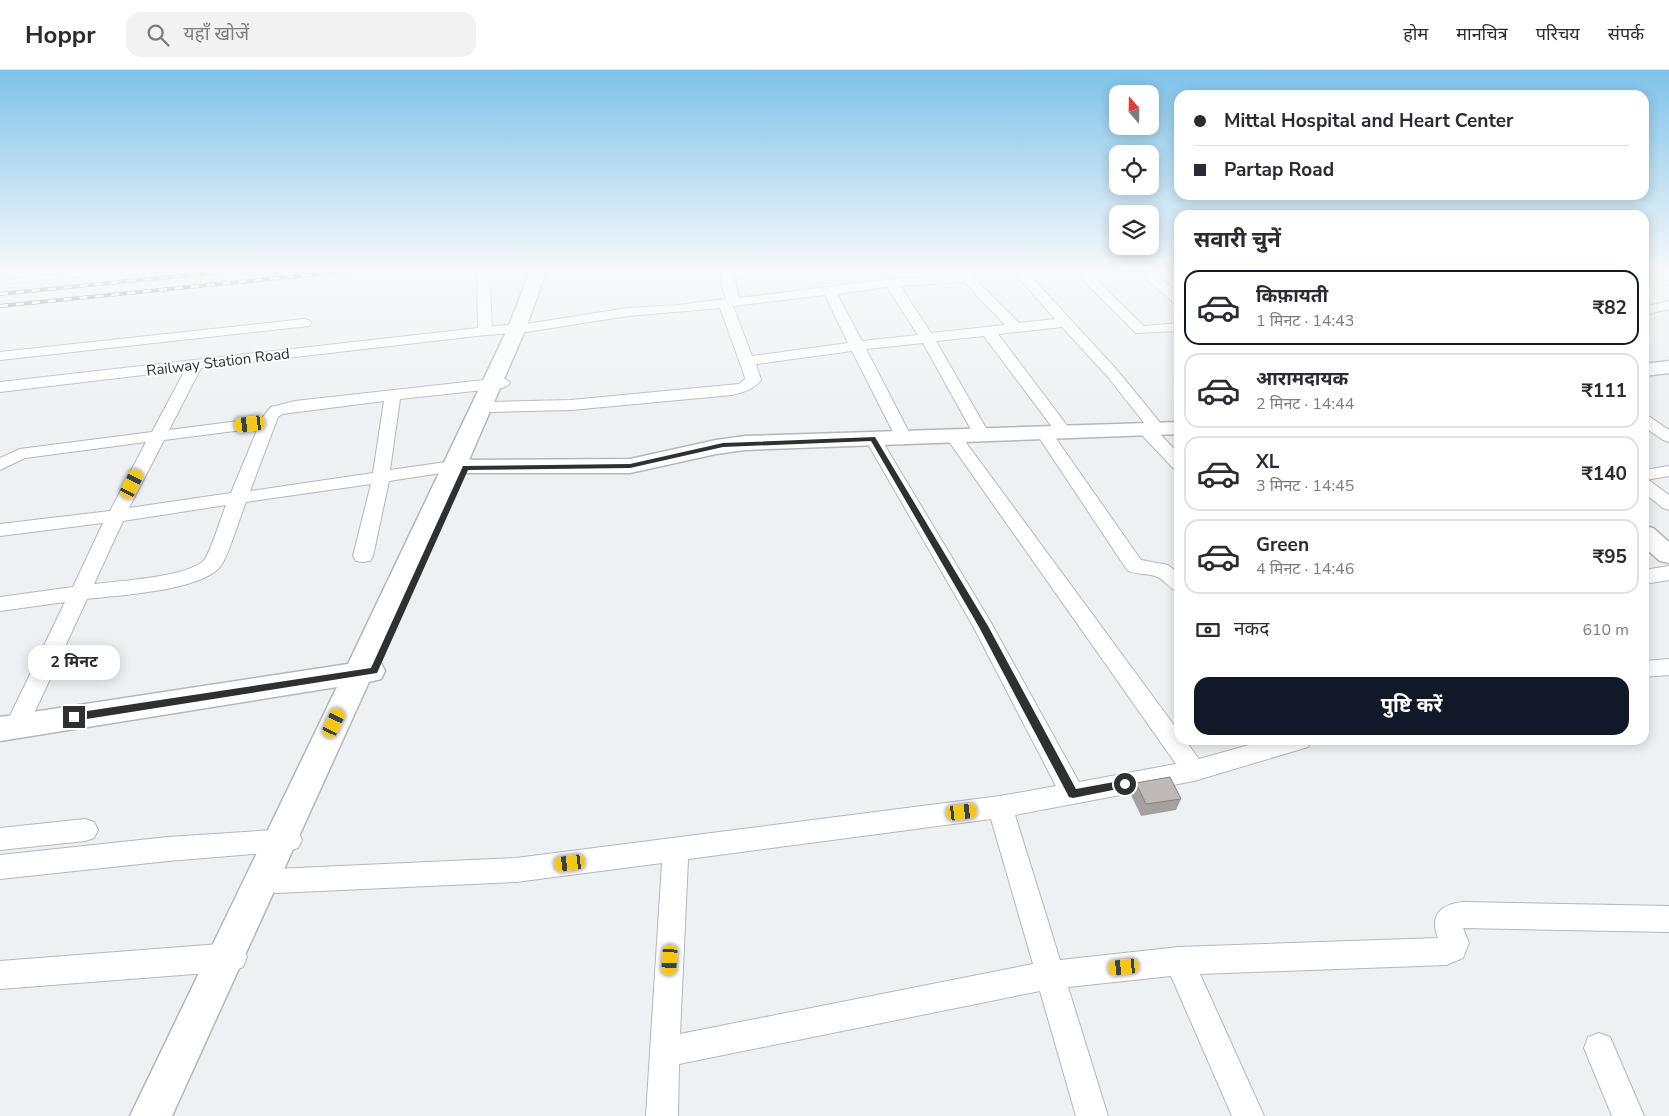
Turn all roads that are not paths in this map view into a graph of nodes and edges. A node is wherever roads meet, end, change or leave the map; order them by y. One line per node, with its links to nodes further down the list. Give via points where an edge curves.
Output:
1 (485, 318): 16 (street)
2 (524, 318): 14 (street)
3 (525, 318): 14 (street)
4 (584, 318): 14 (street, Railway Station Road)
5 (734, 318): 21 (street)
6 (843, 318): 19 (street)
7 (913, 318): 18 (street)
8 (1006, 318): 15 (street)
9 (1062, 318): 12 (street)
10 (1128, 318): 13 (street, via 1141,330)
11 (304, 322): 20 (street)
12 (1066, 322): 15 (street); 31 (street, via 1112,373)
13 (1174, 327)
14 (521, 328): 16 (street, Railway Station Road); 26 (street)
15 (1016, 328): 17 (street)
16 (485, 331): 22 (street, Railway Station Road)
17 (988, 331): 18 (street); 32 (street)
18 (926, 338): 19 (street); 33 (street)
19 (857, 346): 21 (street); 37 (street)
20 (0, 356)
21 (747, 361): 26 (street, via 753,380 744,388 732,390 571,405)
22 (195, 365): 25 (street, Railway Station Road); 34 (street)
23 (1669, 367): 24 (street)
24 (1649, 369)
25 (0, 387)
26 (494, 391): 27 (street); 41 (street)
27 (393, 394): 28 (street, via 285,407 271,415); 44 (street)
28 (268, 422): 34 (street); 46 (street)
29 (1649, 423): 36 (street)
30 (1174, 428): 31 (street)
31 (1151, 429): 32 (street); 39 (street)
32 (1054, 432): 33 (street); 55 (street, via 1134,564 1139,568 1161,570)
33 (982, 435): 35 (street)
34 (157, 436): 40 (street, via 32,452); 48 (street)
35 (953, 436): 37 (street); 62 (street)
36 (1669, 437)
37 (904, 438): 38 (street)
38 (873, 439): 41 (street, via 723,445 630,466); 66 (street, via 983,626)
39 (1174, 458)
40 (3, 460)
41 (462, 466): 44 (street); 60 (street)
42 (1669, 471): 43 (street)
43 (1649, 474)
44 (381, 476): 46 (street); 52 (street)
45 (1649, 489): 47 (street)
46 (239, 498): 48 (street); 56 (street, via 213,562 201,572 175,580)
47 (1669, 504)
48 (116, 516): 49 (street); 56 (street)
49 (0, 530)
50 (1649, 538): 51 (street)
51 (1669, 555)
52 (363, 556)
53 (1669, 573): 54 (street)
54 (1649, 576)
55 (1174, 581)
56 (80, 592): 57 (street); 61 (street)
57 (0, 604)
58 (1669, 667): 59 (street)
59 (1649, 669)
60 (366, 672): 61 (street); 70 (street)
61 (8, 727)
62 (1174, 743)
63 (1175, 745): 65 (street)
64 (1283, 745): 65 (street)
65 (1194, 771): 66 (street)
66 (1073, 794): 67 (street)
67 (1000, 808): 71 (street); 78 (street)
68 (85, 830): 69 (street)
69 (0, 839)
70 (288, 840): 72 (street); 73 (street); 75 (street)
71 (676, 850): 73 (street, via 516,870); 80 (street)
72 (0, 867)
73 (276, 880): 75 (street)
74 (1669, 919): 76 (street, via 1463,915 1454,916 1448,922 1455,943 1446,951)
75 (232, 957): 77 (street); 81 (street); 82 (street)
76 (1179, 961): 78 (street); 85 (street)
77 (0, 975)
78 (1050, 975): 80 (street); 84 (street)
79 (1600, 1048): 86 (street)
80 (664, 1052): 83 (street)
81 (151, 1116)
82 (169, 1116)
83 (662, 1116)
84 (1092, 1116)
85 (1248, 1116)
86 (1628, 1116)

